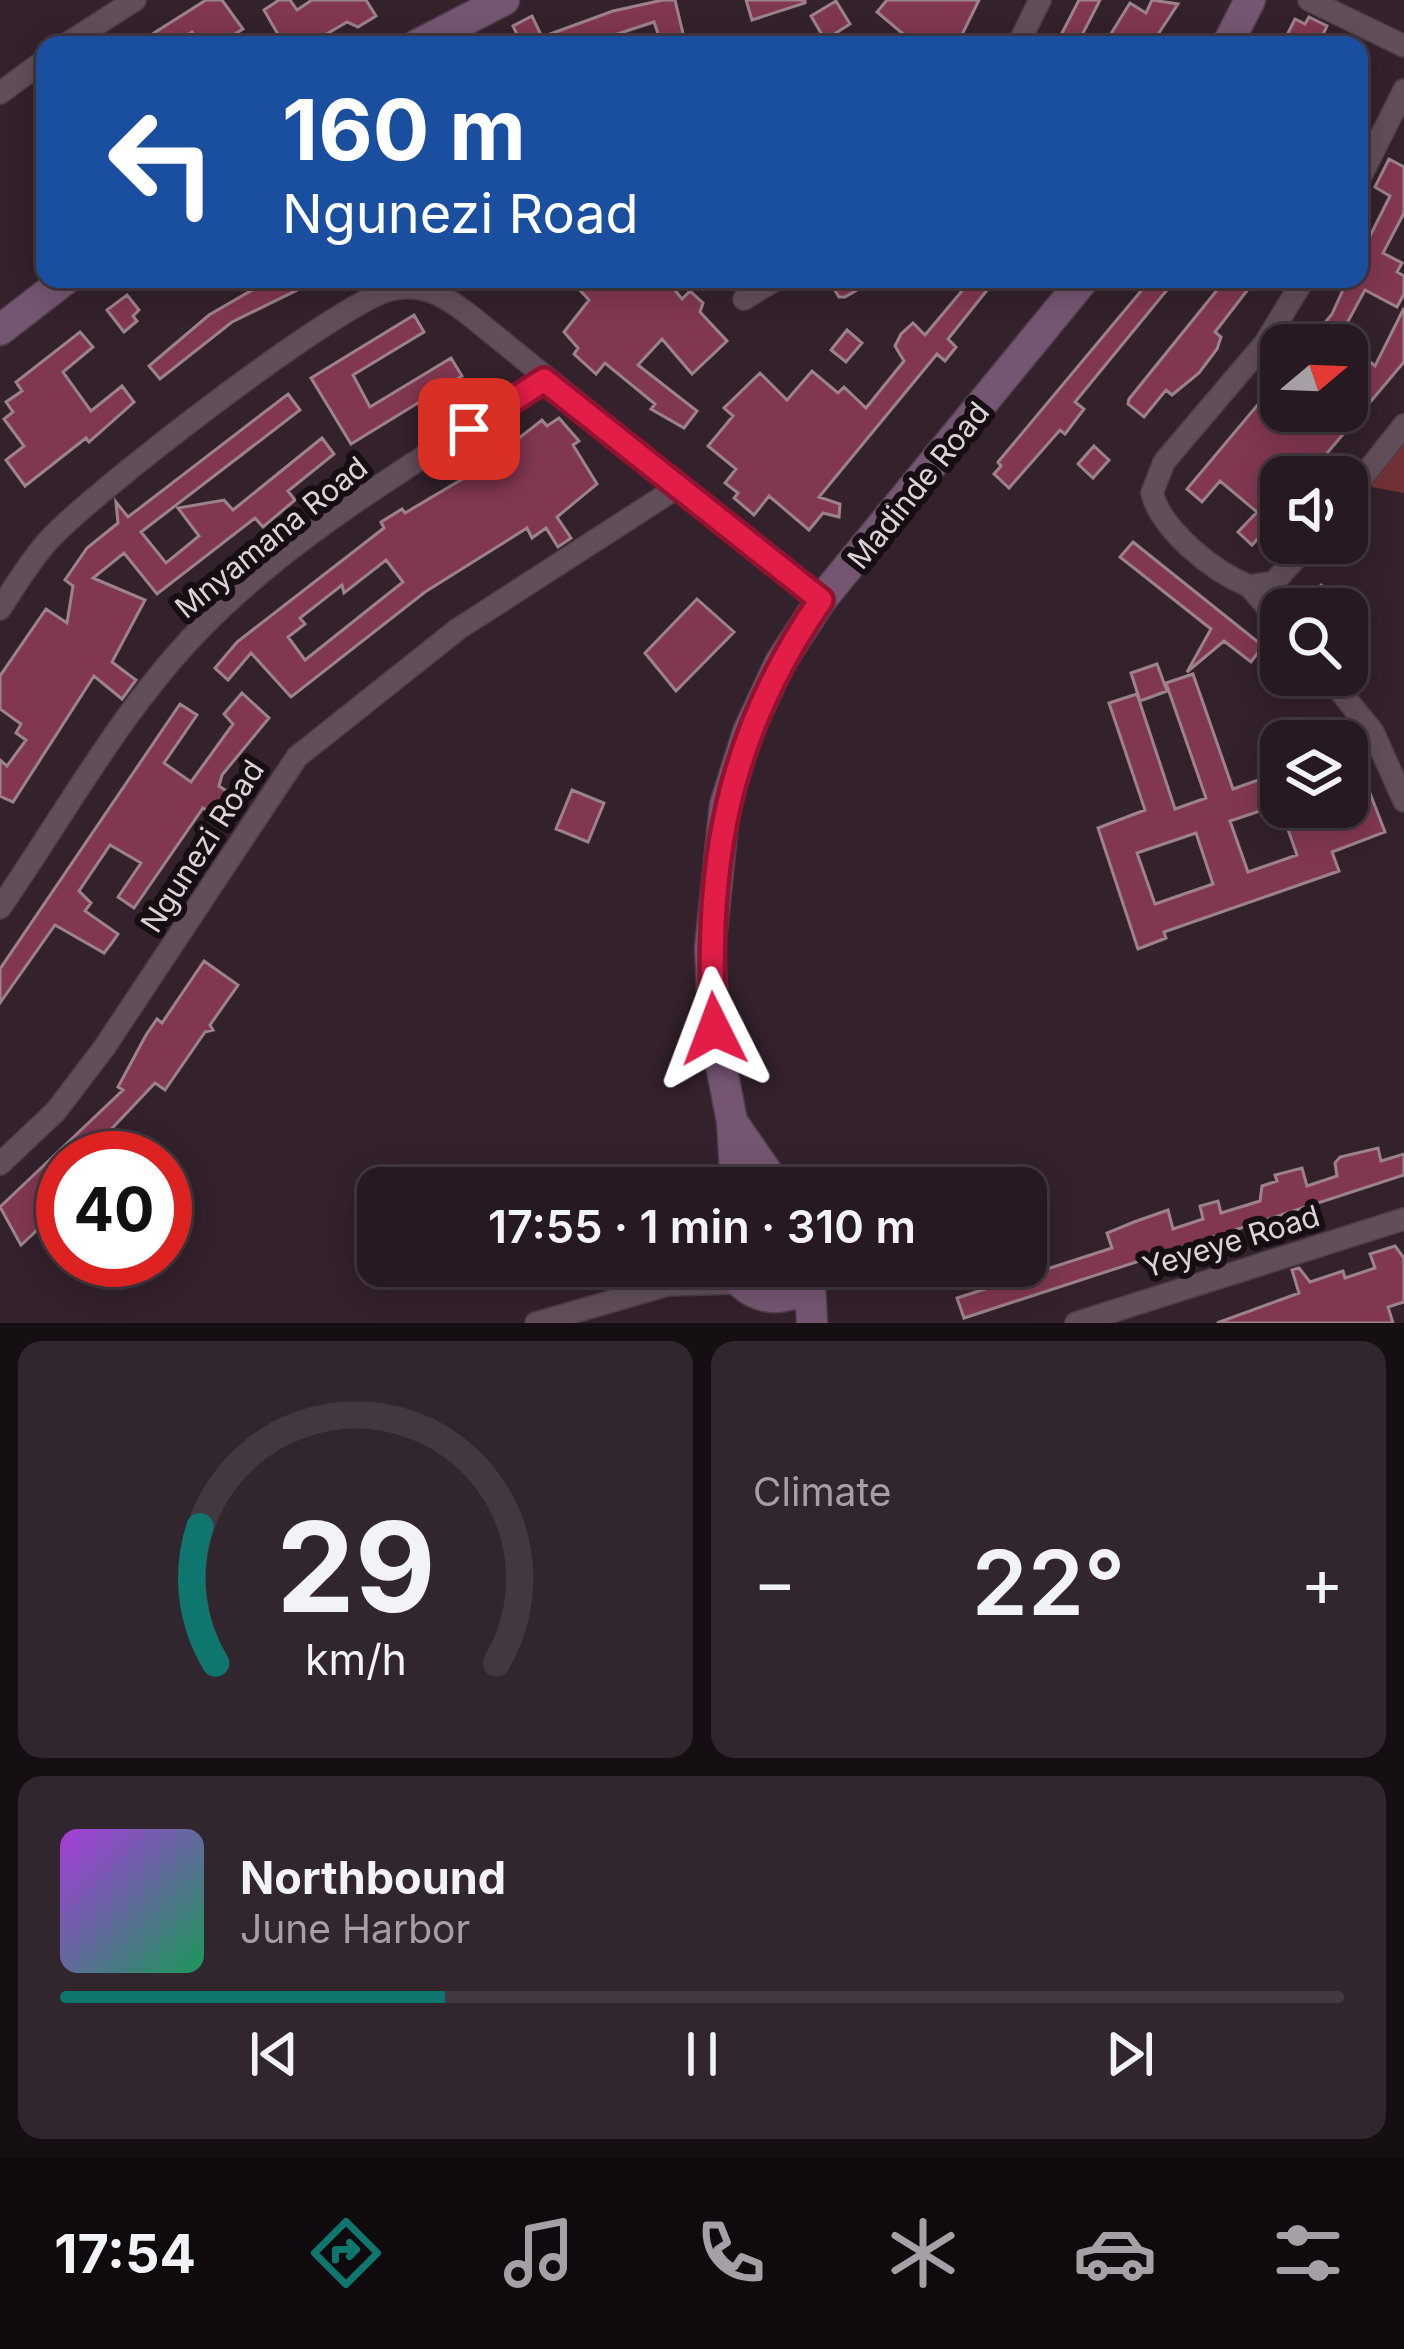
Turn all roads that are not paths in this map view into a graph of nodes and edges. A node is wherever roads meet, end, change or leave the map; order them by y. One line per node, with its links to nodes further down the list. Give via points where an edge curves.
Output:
1 (135, 0): 6 (street)
2 (504, 0): 7 (street)
3 (1040, 0): 8 (street)
4 (1250, 0): 9 (street)
5 (1309, 0): 10 (street)
6 (79, 36)
7 (434, 36)
8 (1022, 36)
9 (1232, 36)
10 (1404, 46)
11 (36, 67): 13 (street)
12 (1404, 90): 14 (street)
13 (0, 93)
14 (1368, 162)
15 (54, 288): 22 (street)
16 (404, 288): 31 (street, via 290,352 88,506 49,540)
17 (413, 288): 23 (street, via 444,296)
18 (762, 288): 21 (street)
19 (1077, 288): 30 (street, Madinde Road)
20 (1299, 288): 28 (street, via 1265,343 1153,480 1164,520)
21 (744, 299)
22 (0, 330)
23 (544, 380): 26 (street); 34 (street, Mnyamana Road, via 332,518 204,625 156,681)
24 (1404, 425): 25 (street)
25 (1368, 470)
26 (678, 487): 30 (street); 36 (street, Ngunezi Road, via 458,629 297,757 104,1048 56,1111)
27 (1291, 564): 28 (street, via 1274,582)
28 (1250, 586): 29 (street)
29 (1260, 598)
30 (821, 600): 35 (street, Madinde Road, via 764,695 725,805 710,948 714,1029)
31 (0, 609)
32 (1344, 696): 33 (street, via 1373,732)
33 (1404, 801)
34 (0, 908)
35 (733, 1120): 37 (street, Madinde Road); 38 (street, Madinde Road)
36 (0, 1164)
37 (735, 1167)
38 (764, 1167)
39 (1404, 1219): 48 (street, Yeyeye Road)
40 (661, 1287): 45 (street)
41 (745, 1287): 46 (street)
42 (752, 1287): 43 (street, via 776,1299)
43 (796, 1287)
44 (815, 1287): 47 (street)
45 (536, 1323)
46 (782, 1323)
47 (812, 1323)
48 (1076, 1323)

